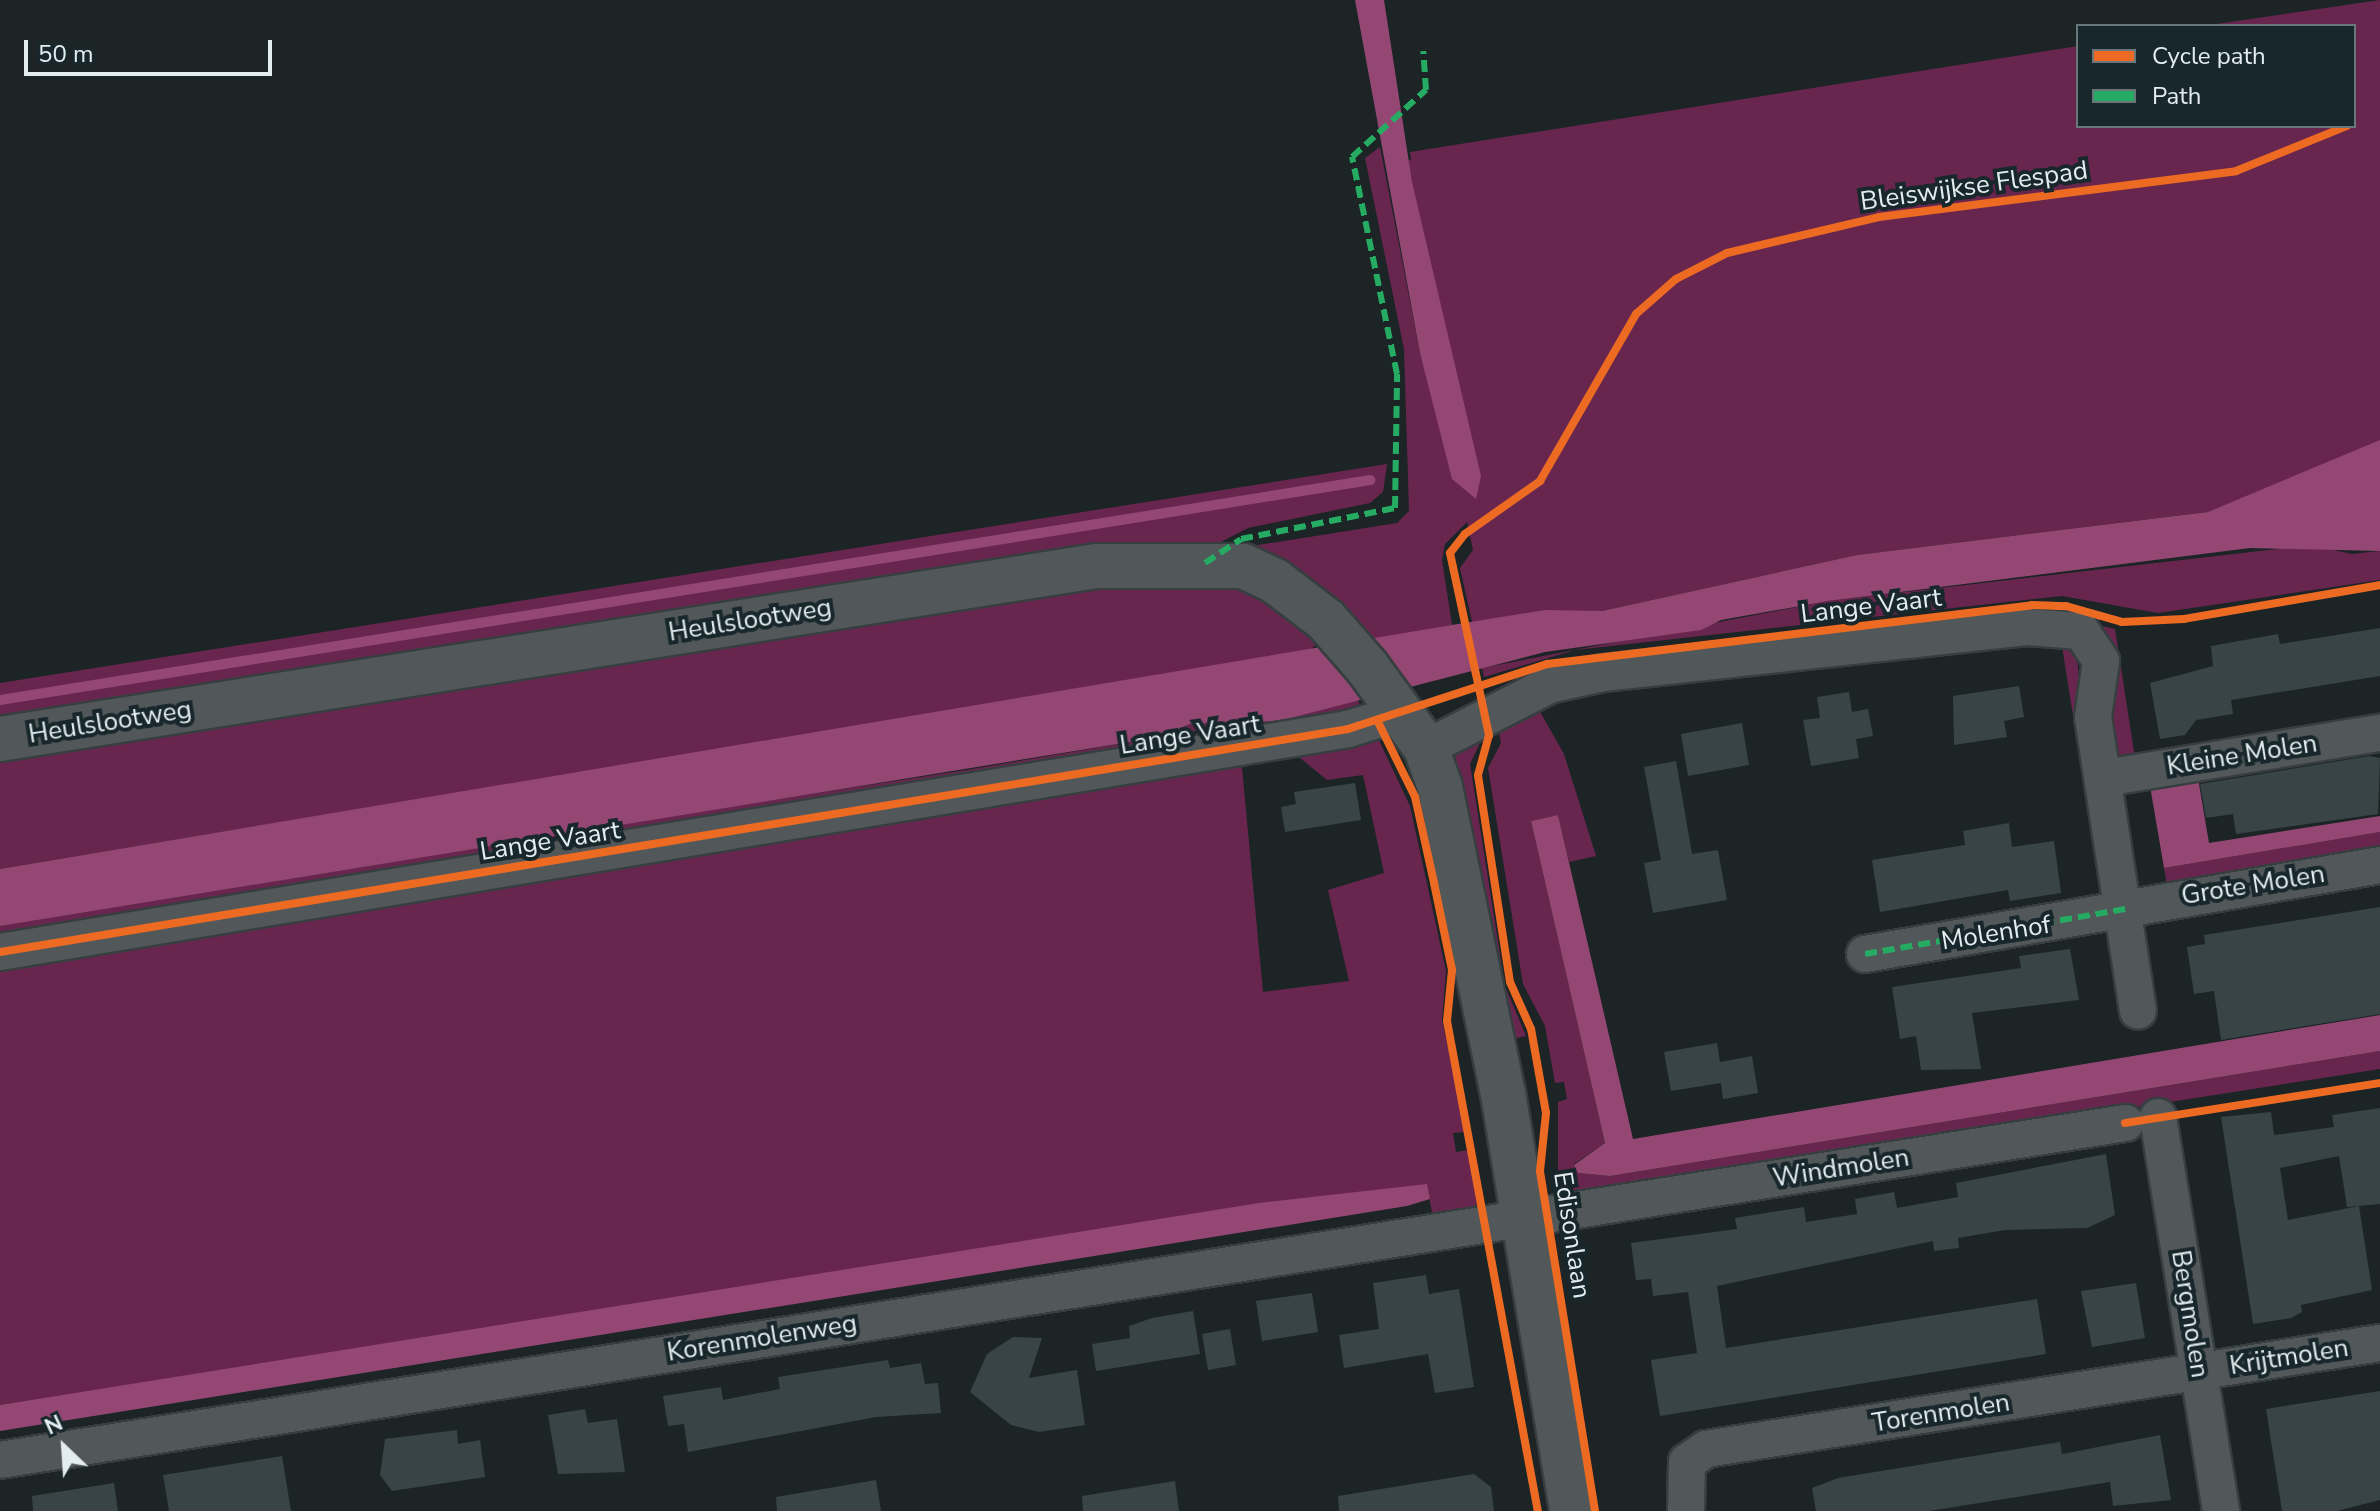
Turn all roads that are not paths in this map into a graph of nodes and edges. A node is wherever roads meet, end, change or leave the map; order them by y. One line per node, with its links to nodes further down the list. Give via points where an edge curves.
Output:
1 (1403, 712): 3 (street, Heulslootweg, via 1326,620 1243,566 1096,566); 4 (street, Heulslootweg); 8 (street, Lange Vaart, via 1348,729)
2 (2380, 733): 5 (street, Kleine Molen)
3 (0, 739)
4 (1426, 748): 5 (street, Lange Vaart, via 1549,685 1603,673 2067,626 2081,631 2099,653 2093,717); 12 (street, Edisonlaan, via 1453,845)
5 (2104, 778): 7 (street, Lange Vaart)
6 (2380, 865): 7 (street, Grote Molen)
7 (2126, 909): 9 (street, Molenhof); 10 (street, Lange Vaart)
8 (0, 952)
9 (1865, 954)
10 (2138, 1011)
11 (2141, 1120): 12 (street, Windmolen); 14 (street, Bergmolen)
12 (1525, 1217): 15 (street, Korenmolenweg); 16 (street, Edisonlaan)
13 (2380, 1343): 14 (street, Krijtmolen)
14 (2199, 1372): 17 (street, Torenmolen, via 1706,1449 1687,1462); 18 (street, Bergmolen)
15 (0, 1460)
16 (1572, 1511)
17 (1686, 1511)
18 (2221, 1511)

